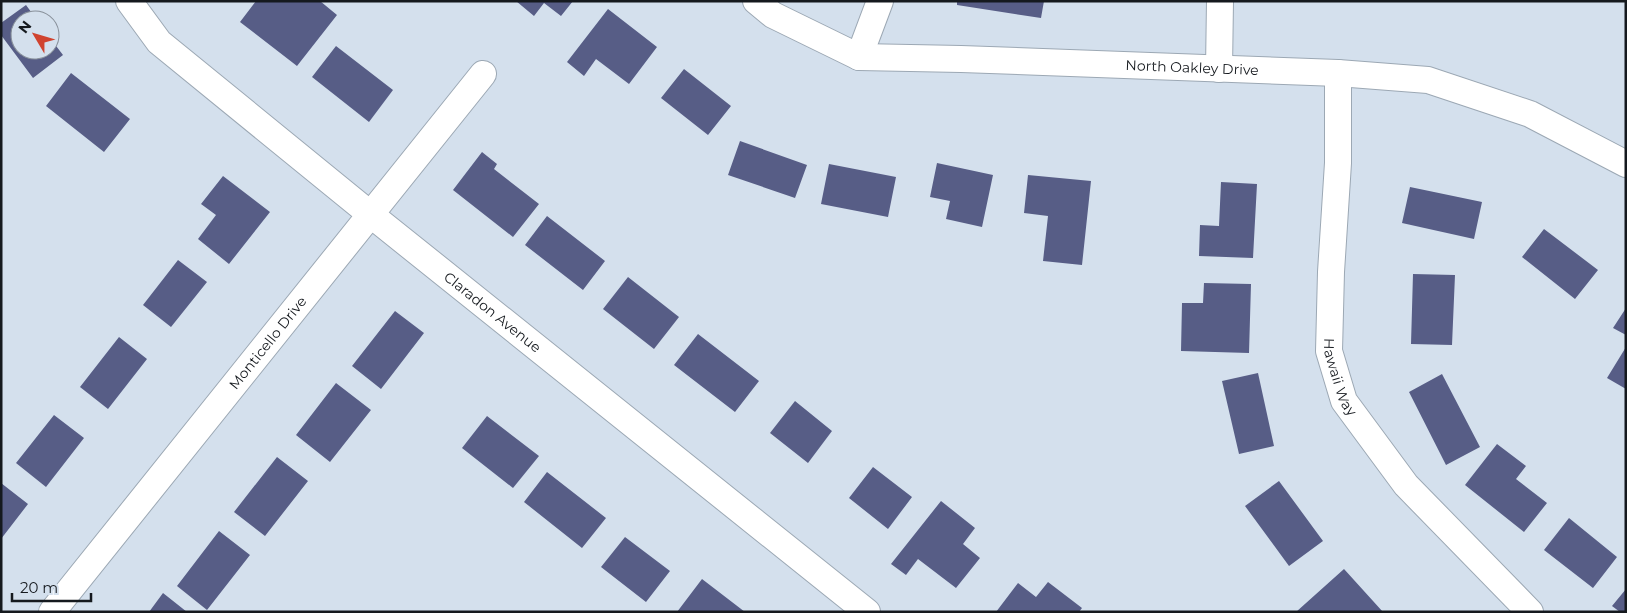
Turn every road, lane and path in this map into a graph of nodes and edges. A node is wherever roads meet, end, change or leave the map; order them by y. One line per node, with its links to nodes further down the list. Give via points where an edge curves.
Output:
1 (129, 1): 10 (street, Claradon Avenue, via 159,42)
2 (756, 1): 5 (street, North Oakley Drive, via 773,15)
3 (880, 1): 5 (street)
4 (1220, 1): 6 (street)
5 (859, 57): 6 (street, North Oakley Drive)
6 (1219, 69): 7 (street, North Oakley Drive)
7 (1338, 73): 9 (street, North Oakley Drive, via 1428,80 1530,114); 13 (street, Hawaii Way, via 1338,163 1329,351 1344,401 1406,485)
8 (483, 74): 10 (street, Monticello Drive)
9 (1626, 164)
10 (370, 214): 11 (street, Monticello Drive); 12 (street, Claradon Avenue)
11 (52, 612)
12 (866, 612)
13 (1530, 612)

